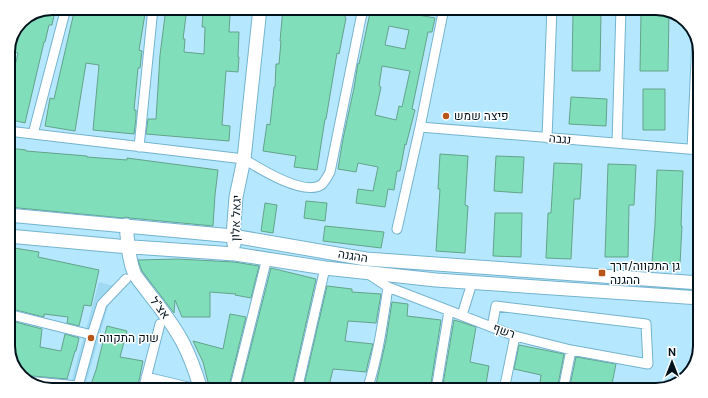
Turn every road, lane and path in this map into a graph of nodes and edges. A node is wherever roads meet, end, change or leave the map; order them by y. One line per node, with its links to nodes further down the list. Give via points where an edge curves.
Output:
1 (64, 15): 10 (street)
2 (153, 15): 13 (street)
3 (259, 15): 15 (street, יגאל אלון)
4 (362, 15): 15 (street, via 330,172 324,182 312,188 296,186 277,179)
5 (443, 15): 8 (street)
6 (552, 15): 11 (street)
7 (621, 15): 12 (street)
8 (420, 127): 11 (street, נגבה); 18 (street)
9 (15, 132): 10 (street)
10 (33, 134): 13 (street)
11 (547, 138): 12 (street, נגבה)
12 (617, 143): 14 (street, נגבה)
13 (139, 147): 15 (street)
14 (693, 150)
15 (244, 159): 19 (street, יגאל אלון, via 236,197)
16 (15, 215): 17 (street, ההגנה)
17 (126, 225): 19 (street, ההגנה); 21 (street, אצ"ל)
18 (397, 229)
19 (237, 236): 22 (street, יגאל אלון); 27 (street, ההגנה, via 366,259)
20 (15, 237): 21 (street, ההגנה)
21 (129, 247): 22 (street, ההגנה); 43 (street, אצ"ל, via 130,262 135,275 182,341 191,360)
22 (236, 254): 23 (street, ההגנה)
23 (267, 258): 24 (street, ההגנה); 44 (street)
24 (325, 268): 25 (street, ההגנה); 45 (street)
25 (367, 273): 28 (street, ההגנה); 29 (street, רשף)
26 (126, 279): 36 (street, via 102,304)
27 (693, 282)
28 (472, 283): 30 (street, ההגנה); 32 (street)
29 (388, 287): 31 (street, רשף); 46 (street)
30 (693, 298)
31 (449, 311): 32 (street, רשף); 47 (street)
32 (462, 315): 35 (street, רשף)
33 (15, 316): 36 (street)
34 (160, 324): 39 (street)
35 (492, 327): 37 (street, רשף); 38 (street, רשף, via 496,306 646,324 648,364)
36 (92, 335): 40 (street)
37 (514, 336): 38 (street, רשף); 48 (street)
38 (571, 350): 49 (street)
39 (146, 377): 41 (street); 42 (street)
40 (78, 383)
41 (145, 383)
42 (171, 383)
43 (195, 383)
44 (236, 383)
45 (299, 383)
46 (369, 383)
47 (437, 383)
48 (505, 383)
49 (564, 383)

